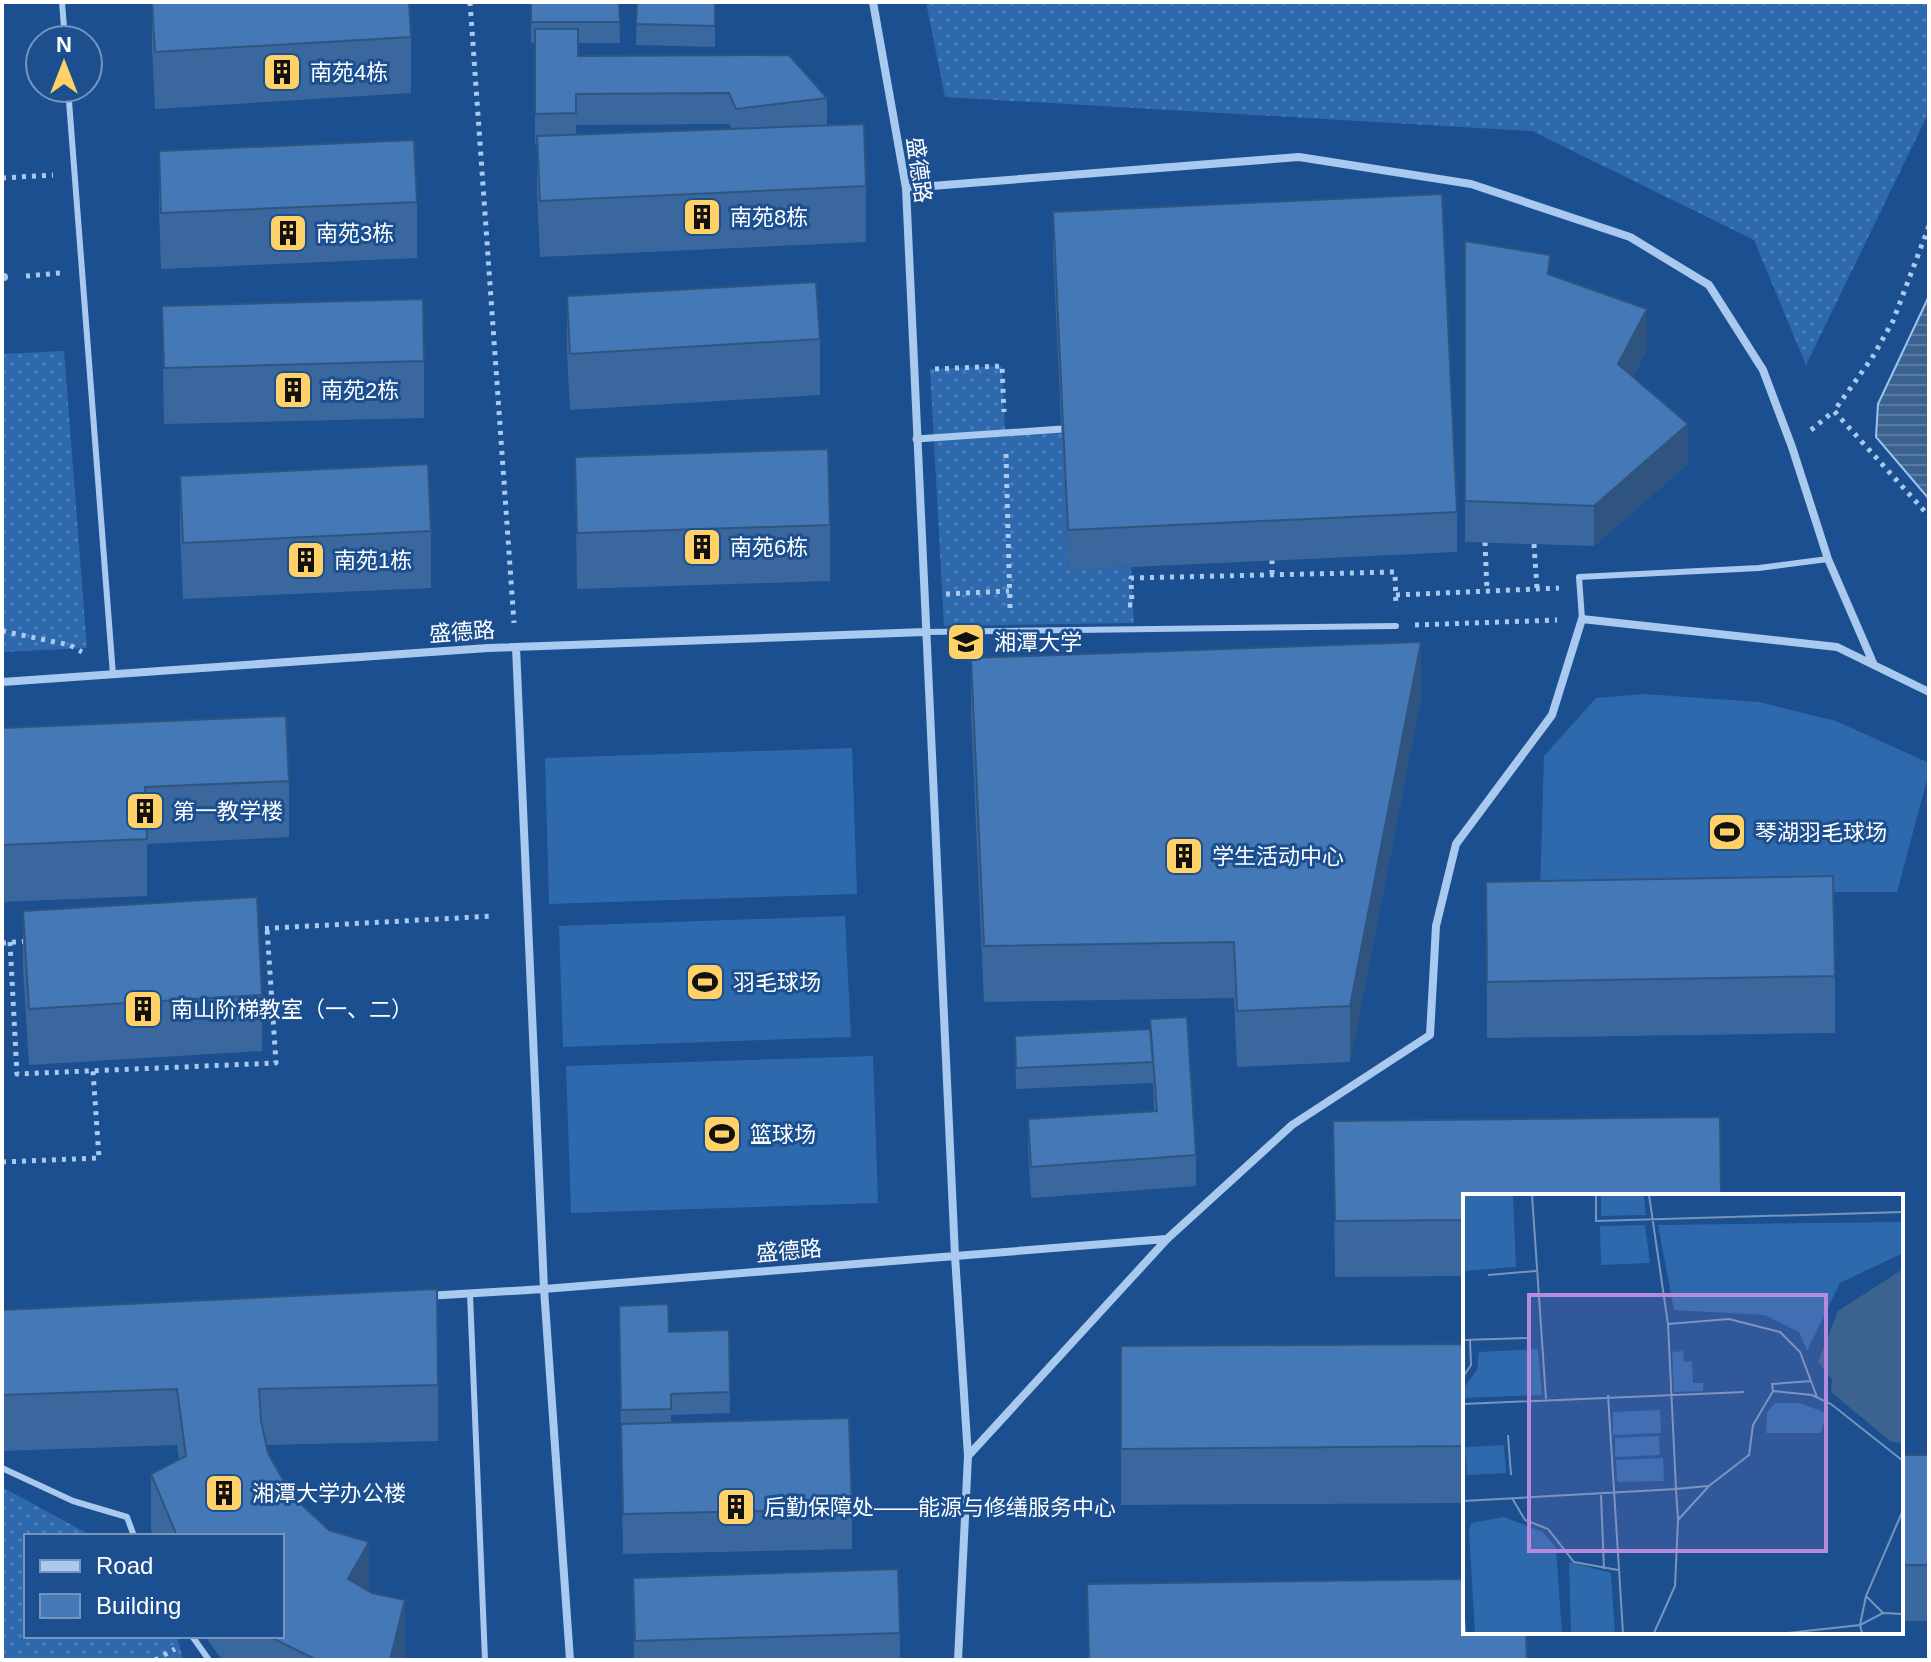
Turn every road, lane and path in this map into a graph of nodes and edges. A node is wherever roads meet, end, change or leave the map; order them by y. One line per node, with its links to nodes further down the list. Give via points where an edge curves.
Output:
1 (62, 2): 4 (lane)
2 (470, 2): 34 (path)
3 (873, 2): 8 (street, 盛德路)
4 (64, 24)
5 (69, 104): 37 (lane)
6 (61, 174): 7 (path)
7 (2, 178)
8 (906, 188): 15 (street, 盛德路); 19 (street, via 1299,157 1471,184 1630,237 1709,285 1763,370)
9 (1929, 226): 16 (path, via 1893,321 1834,411)
10 (69, 273): 11 (path)
11 (3, 277)
12 (930, 369): 14 (path, via 1002,366)
13 (1062, 429): 14 (street)
14 (1005, 433): 15 (street); 24 (path)
15 (916, 439): 33 (street, 盛德路)
16 (1929, 516)
17 (1485, 542): 25 (path)
18 (1534, 544): 23 (path)
19 (1828, 559): 22 (lane, via 1759,568 1579,577); 36 (street)
20 (1272, 560): 21 (path)
21 (1272, 574): 27 (path, via 1395,572); 28 (path, via 1131,578)
22 (1580, 587): 23 (path); 30 (lane)
23 (1537, 589): 25 (path)
24 (1009, 591): 26 (path); 29 (path, via 1010,608)
25 (1487, 591): 27 (path)
26 (943, 594)
27 (1396, 595): 31 (path)
28 (1132, 605)
29 (1025, 607)
30 (1582, 619): 31 (path); 36 (street, via 1837,647); 48 (street, via 1552,715 1456,844 1436,926 1430,1035 1292,1125)
31 (1396, 626): 33 (lane, 盛德路)
32 (2, 631): 35 (path)
33 (925, 632): 34 (street, 盛德路); 49 (street, 盛德路)
34 (516, 647): 37 (street, 盛德路); 50 (street)
35 (82, 652)
36 (1874, 665): 39 (street)
37 (114, 676): 38 (street, 盛德路)
38 (2, 682)
39 (1929, 692)
40 (494, 916): 41 (path)
41 (267, 928): 42 (path); 46 (path, via 276,1063)
42 (252, 929)
43 (40, 941): 44 (path)
44 (10, 942): 45 (path); 46 (path, via 17,1074)
45 (2, 943)
46 (93, 1071): 47 (path, via 99,1158)
47 (2, 1162)
48 (1167, 1239): 49 (street); 53 (street)
49 (955, 1256): 50 (street, 盛德路); 53 (street)
50 (544, 1289): 51 (street, 盛德路); 59 (street)
51 (470, 1294): 52 (street, 盛德路); 58 (lane)
52 (410, 1297)
53 (968, 1456): 60 (street)
54 (2, 1468): 55 (lane, via 73,1501 127,1517)
55 (133, 1534)
56 (193, 1638): 57 (lane)
57 (209, 1660)
58 (485, 1660)
59 (570, 1660)
60 (958, 1660)

